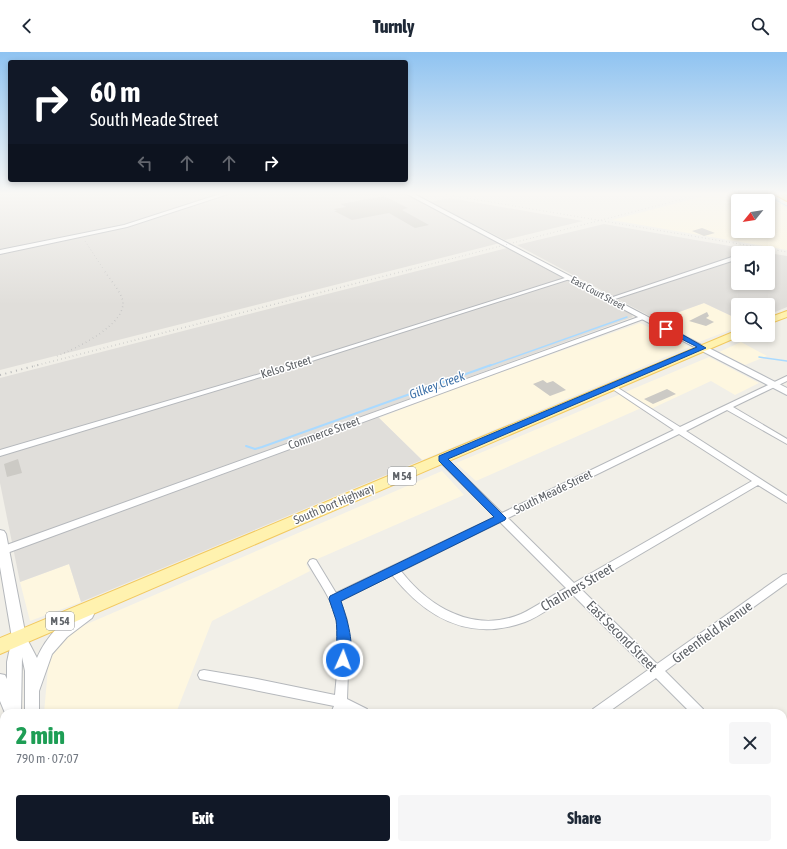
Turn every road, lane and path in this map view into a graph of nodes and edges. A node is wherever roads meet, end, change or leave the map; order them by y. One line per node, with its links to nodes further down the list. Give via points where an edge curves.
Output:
1 (100, 231): 3 (street)
2 (481, 231): 5 (street, East Court Street)
3 (0, 252)
4 (731, 258): 6 (street)
5 (570, 278): 6 (street, East Court Street); 19 (street, Kelso Street, via 272,372)
6 (610, 299): 8 (street, East Court Street)
7 (787, 314): 9 (main road)
8 (644, 317): 11 (street, East Court Street); 25 (street, Commerce Street)
9 (775, 318)
10 (731, 336): 11 (main road, South Dort Highway / M 54)
11 (703, 348): 13 (main road, East Court Street); 14 (main road, South Dort Highway / M 54)
12 (787, 378): 13 (street, South Meade Street)
13 (772, 384): 15 (main road, East Court Street); 16 (street, South Meade Street)
14 (613, 387): 17 (street); 20 (main road, South Dort Highway / M 54)
15 (787, 392)
16 (727, 407): 17 (street, South Meade Street); 18 (street)
17 (679, 430): 21 (street); 23 (street, South Meade Street)
18 (787, 442)
19 (0, 453)
20 (442, 458): 23 (street, East Second Street); 31 (main road, South Dort Highway / M 54)
21 (758, 481): 22 (street); 29 (street, Chalmers Street)
22 (787, 500)
23 (501, 518): 27 (street, South Meade Street); 29 (street, East Second Street)
24 (0, 534): 25 (street)
25 (4, 550): 32 (street)
26 (313, 563): 30 (street)
27 (395, 570): 29 (street, Chalmers Street, via 420,600 441,614 468,623 496,625 523,618); 30 (street, South Meade Street)
28 (787, 578): 34 (street, Greenfield Avenue)
29 (574, 589): 34 (street, East Second Street)
30 (334, 599): 38 (street, via 342,620 344,645)
31 (101, 604): 32 (main road, South Dort Highway / M 54); 37 (street, via 75,622 51,645 44,656)
32 (19, 638): 33 (main road, M 54); 37 (street, via 30,658); 40 (street, via 14,662)
33 (0, 646)
34 (657, 671): 42 (street, Greenfield Avenue); 43 (street, East Second Street)
35 (204, 675): 38 (street, via 257,684)
36 (0, 680): 39 (street)
37 (32, 693): 41 (street)
38 (339, 707)
39 (11, 709)
40 (12, 709)
41 (32, 709)
42 (603, 709)
43 (695, 709)

